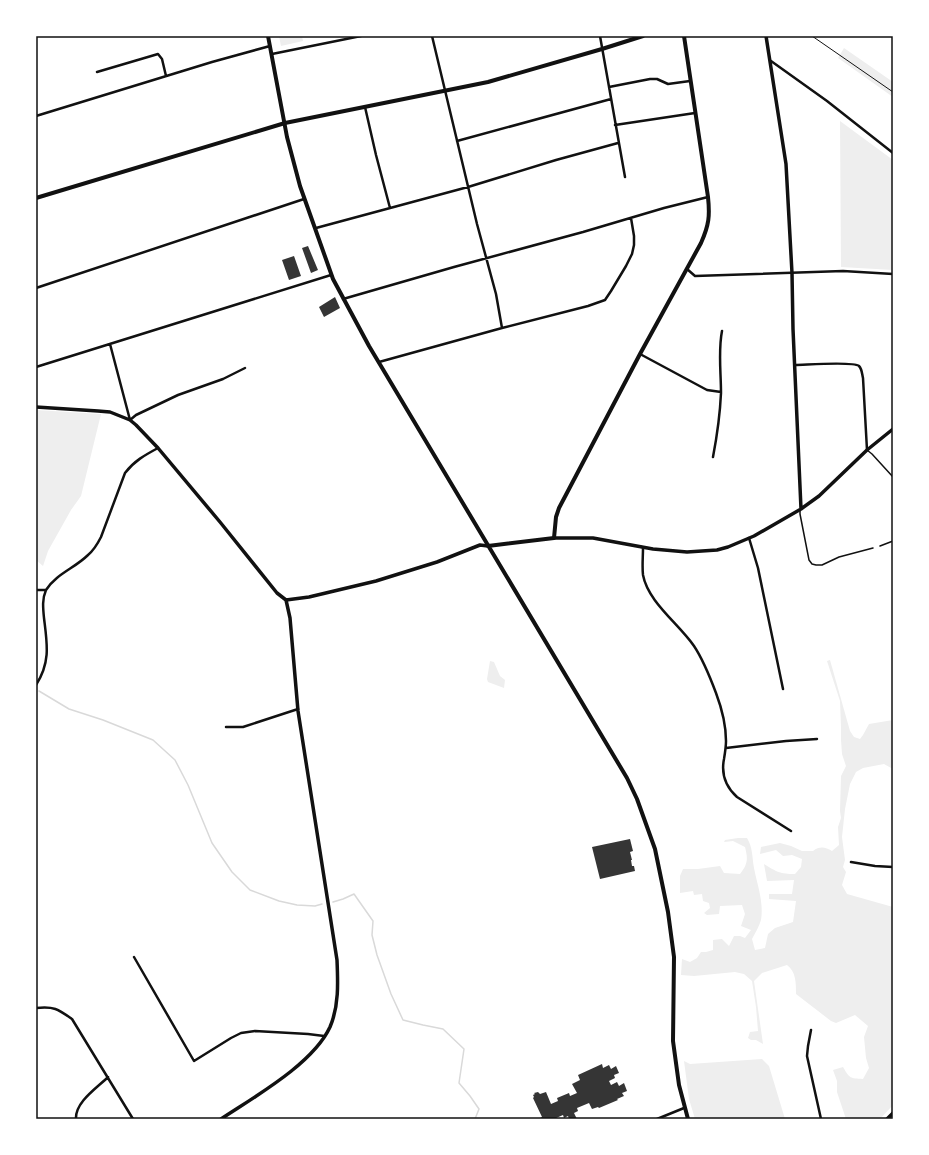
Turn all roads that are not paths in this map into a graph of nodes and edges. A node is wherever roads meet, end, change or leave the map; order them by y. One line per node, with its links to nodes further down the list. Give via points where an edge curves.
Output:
1 (268, 36): 8 (main road)
2 (361, 36): 10 (street)
3 (432, 36): 16 (street)
4 (600, 36): 9 (street)
5 (643, 36): 9 (main road)
6 (684, 36): 14 (main road)
7 (766, 36): 11 (street)
8 (270, 46): 10 (main road); 13 (street)
9 (602, 49): 15 (street); 16 (main road, via 503,78)
10 (271, 54): 21 (main road)
11 (769, 60): 25 (street); 36 (street, via 786,164)
12 (97, 72): 13 (street, via 158,54 162,59)
13 (166, 76): 20 (street)
14 (691, 81): 15 (street, via 668,84 657,79); 19 (main road)
15 (608, 86): 17 (street)
16 (445, 91): 18 (main road); 23 (street)
17 (611, 99): 22 (street); 23 (street)
18 (365, 107): 21 (main road); 31 (street)
19 (696, 112): 22 (street); 28 (main road)
20 (36, 116)
21 (285, 123): 29 (main road); 30 (main road)
22 (615, 124): 24 (street)
23 (457, 141): 27 (street)
24 (618, 143): 26 (street); 27 (street)
25 (893, 153)
26 (625, 177)
27 (468, 187): 31 (street); 34 (street)
28 (708, 197): 32 (street); 35 (main road, via 707,229)
29 (36, 198)
30 (305, 199): 33 (main road); 39 (street)
31 (390, 208): 33 (street)
32 (631, 218): 34 (street); 41 (street, via 634,236 632,254 605,300)
33 (316, 228): 38 (main road)
34 (486, 258): 40 (street); 41 (street)
35 (687, 268): 36 (street, via 695,276); 44 (main road)
36 (792, 273): 37 (street, via 843,271); 46 (street)
37 (893, 274)
38 (332, 275): 40 (main road); 43 (street)
39 (36, 288)
40 (343, 299): 45 (main road)
41 (502, 328): 45 (street)
42 (722, 331): 49 (street, via 719,344)
43 (110, 344): 47 (street); 51 (street)
44 (640, 354): 49 (street, via 707,390); 58 (main road, via 559,508)
45 (379, 362): 61 (main road)
46 (795, 365): 54 (street, via 859,366 863,378); 57 (street)
47 (36, 367)
48 (245, 368): 51 (street, via 178,395)
49 (721, 392): 55 (street, via 720,418)
50 (36, 407): 51 (street, via 110,412)
51 (130, 420): 53 (street)
52 (893, 429): 54 (street)
53 (158, 448): 66 (street, via 141,457 126,473 101,537 89,555 52,581); 67 (street, via 277,593)
54 (867, 450): 56 (lane); 57 (street, via 819,496)
55 (713, 457)
56 (893, 477)
57 (801, 508): 59 (street); 64 (lane, via 809,560 812,564 822,565 839,557)
58 (554, 538): 61 (main road); 63 (street, via 593,538)
59 (749, 538): 63 (street, via 716,550 687,552); 69 (street, via 758,568)
60 (893, 541): 62 (lane)
61 (488, 546): 67 (street, via 480,545 438,562 376,581); 82 (main road, via 627,778 650,833 661,876 673,946 673,1042)
62 (880, 546)
63 (643, 548): 73 (street, via 643,576 648,587 664,611 694,646 708,673 723,715)
64 (874, 548)
65 (36, 590): 66 (street)
66 (46, 590): 68 (street, via 43,606 47,659)
67 (286, 600): 70 (street, via 290,618)
68 (36, 685)
69 (783, 689)
70 (298, 710): 71 (street, via 243,727); 80 (street, via 337,960 338,996)
71 (226, 727)
72 (817, 739): 73 (street)
73 (726, 748): 74 (street, via 723,771 731,792)
74 (791, 830)
75 (851, 862): 76 (street)
76 (893, 867)
77 (134, 957): 80 (street, via 194,1061 241,1033 255,1031)
78 (36, 1008): 81 (street, via 59,1010 72,1019)
79 (811, 1030): 89 (street, via 807,1056)
80 (324, 1036): 86 (street, via 317,1048 290,1072)
81 (108, 1077): 84 (street, via 81,1102 75,1114); 85 (street)
82 (684, 1108): 87 (street); 88 (main road)
83 (893, 1113): 90 (street)
84 (76, 1119)
85 (133, 1119)
86 (221, 1119)
87 (657, 1119)
88 (688, 1119)
89 (821, 1119)
90 (888, 1119)

